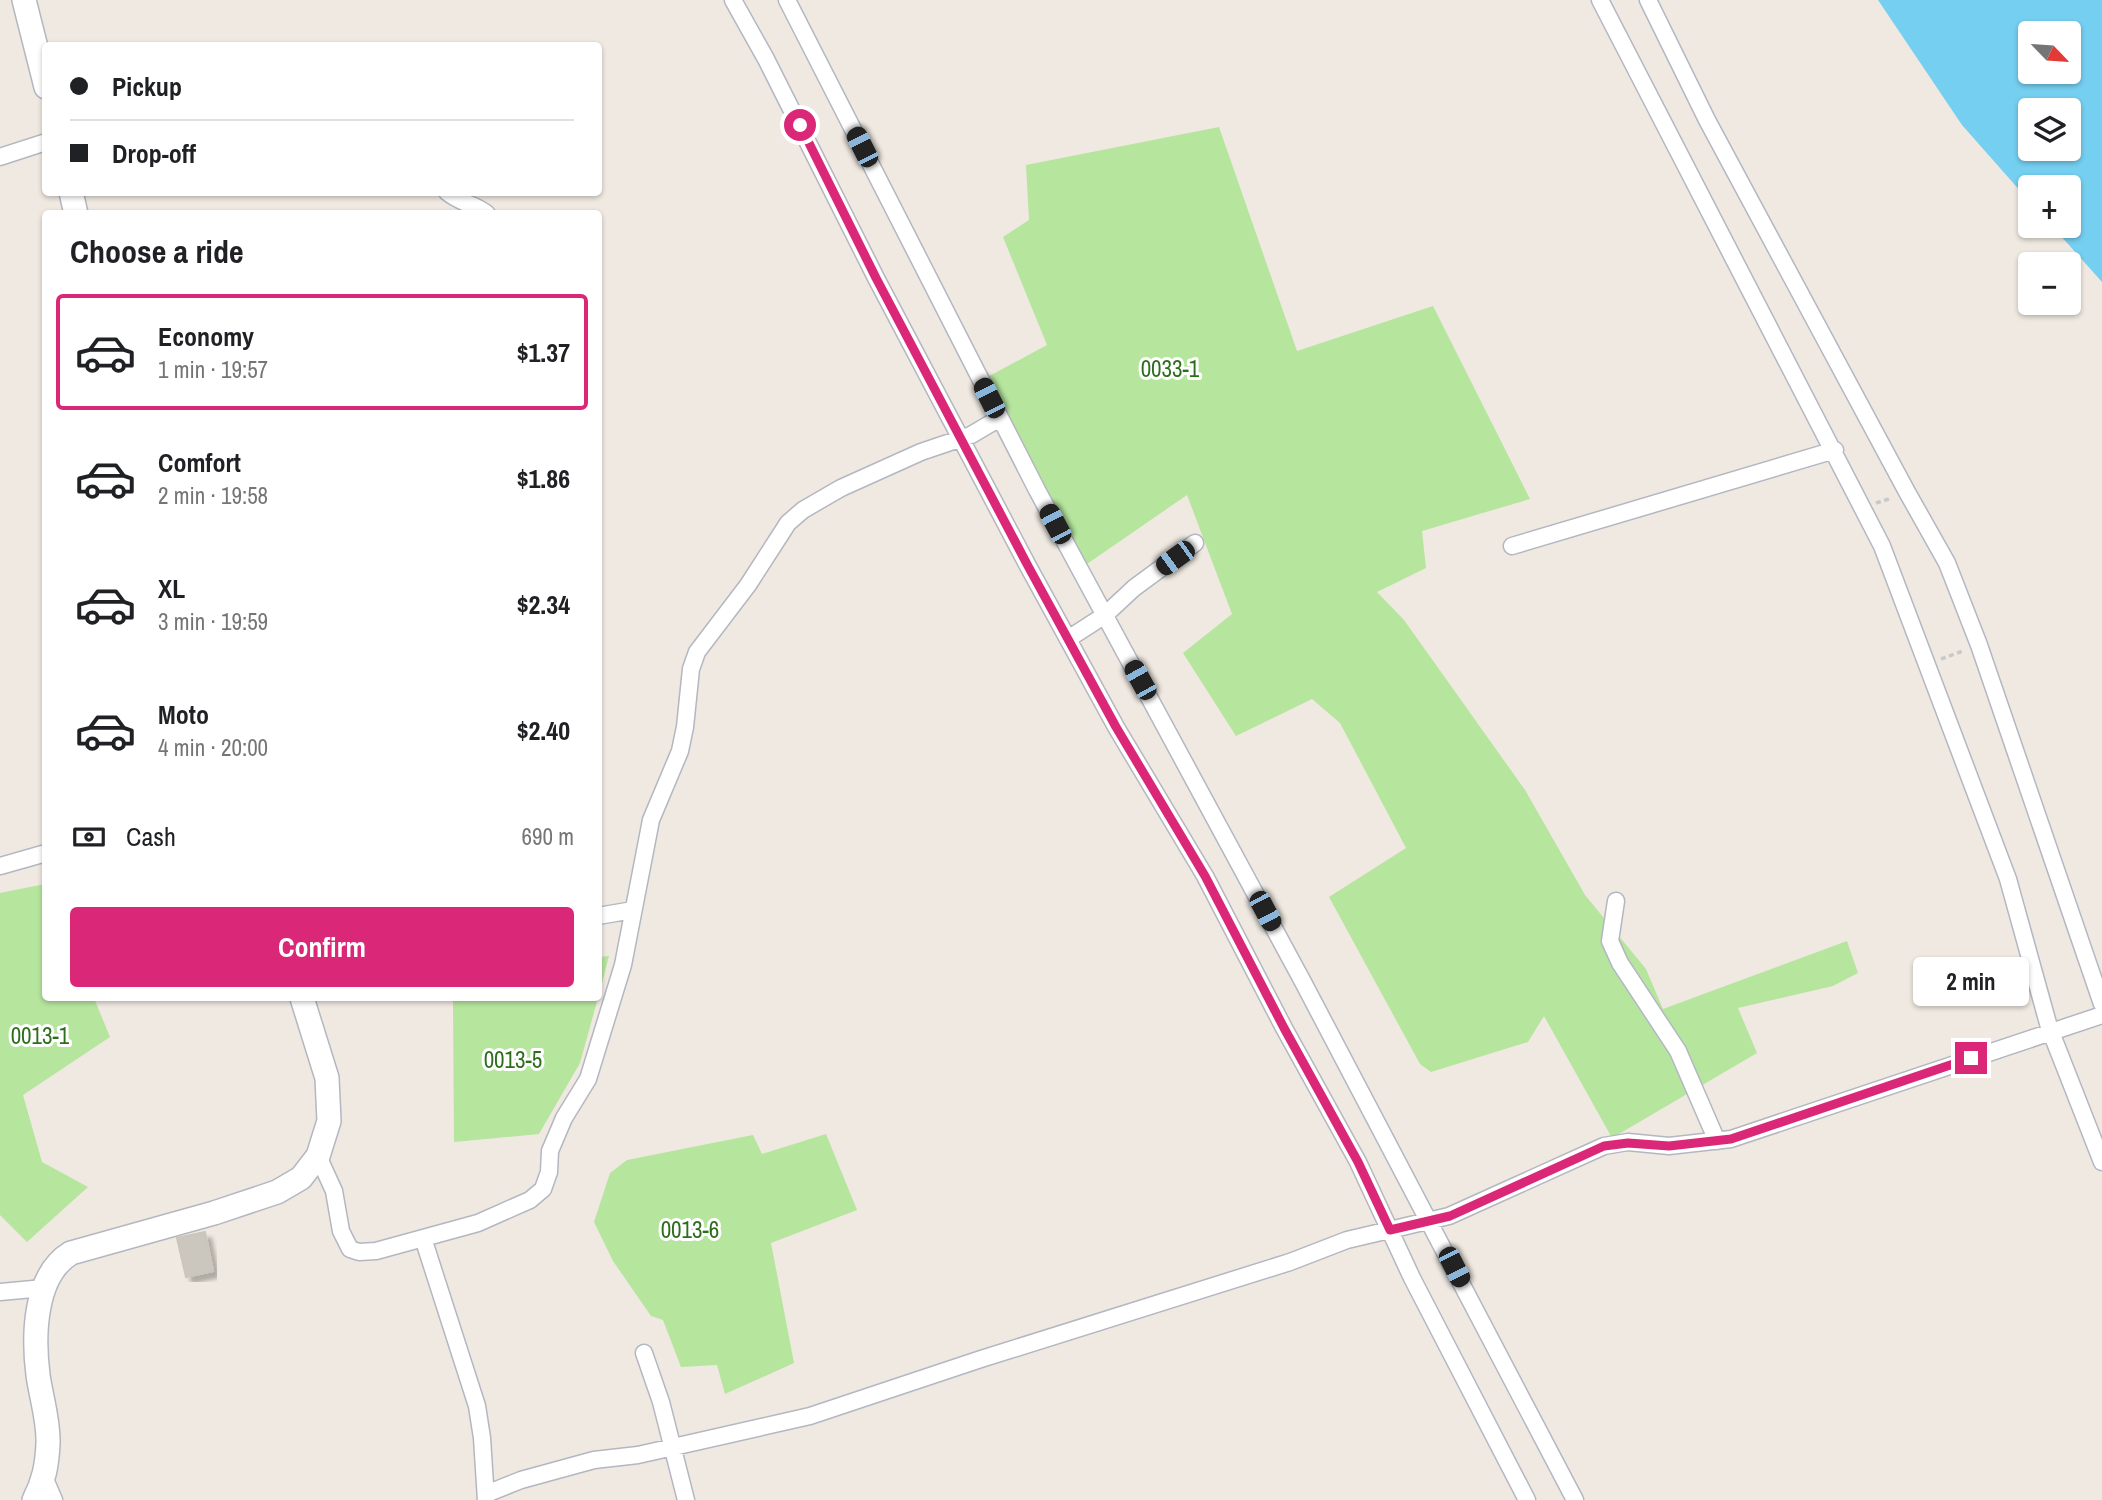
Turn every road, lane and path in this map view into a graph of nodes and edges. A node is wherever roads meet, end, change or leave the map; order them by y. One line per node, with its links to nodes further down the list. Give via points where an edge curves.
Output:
1 (24, 0): 6 (main road)
2 (733, 0): 12 (street, via 876,278)
3 (786, 0): 11 (street)
4 (1600, 0): 13 (street)
5 (1648, 0): 14 (street, via 1707,121)
6 (42, 71)
7 (42, 143): 8 (street)
8 (0, 158)
9 (452, 196): 10 (street)
10 (483, 210)
11 (997, 421): 12 (street); 18 (street)
12 (967, 437): 19 (street); 25 (street, via 841,488 788,523 697,652 680,751 651,820)
13 (1835, 450): 15 (street); 17 (street)
14 (1907, 492): 15 (path); 20 (street, via 1947,563)
15 (1863, 507): 21 (street, via 1891,567)
16 (1195, 543): 18 (street, via 1134,587)
17 (1512, 546)
18 (1105, 615): 19 (street); 34 (street)
19 (1068, 639): 35 (street, via 1205,876)
20 (1979, 645): 21 (path); 28 (street)
21 (1926, 664): 30 (street, via 2008,879)
22 (42, 854): 23 (street)
23 (0, 866)
24 (1616, 901): 31 (street, via 1610,941 1678,1051)
25 (633, 910): 26 (street); 36 (street, via 623,965 588,1079 550,1151 543,1189 530,1200 478,1223)
26 (602, 915)
27 (303, 1001): 32 (main road, via 327,1078 328,1121)
28 (2102, 1004)
29 (2098, 1017): 30 (street)
30 (2058, 1030): 31 (street); 33 (street)
31 (1717, 1140): 34 (street, via 1604,1146)
32 (318, 1156): 36 (street, via 334,1191 341,1231 350,1249 376,1251); 37 (main road, via 301,1178 277,1192 71,1252 56,1264)
33 (2102, 1162)
34 (1430, 1221): 35 (street); 46 (street)
35 (1390, 1230): 40 (street, via 1347,1240 810,1416); 45 (street)
36 (423, 1238): 42 (street, via 477,1406)
37 (44, 1288): 38 (street); 41 (main road, via 35,1335)
38 (0, 1292)
39 (644, 1353): 40 (street)
40 (672, 1448): 42 (street, via 594,1460 522,1480); 44 (street)
41 (50, 1490): 43 (main road)
42 (486, 1497)
43 (34, 1500)
44 (686, 1500)
45 (1527, 1500)
46 (1575, 1500)

